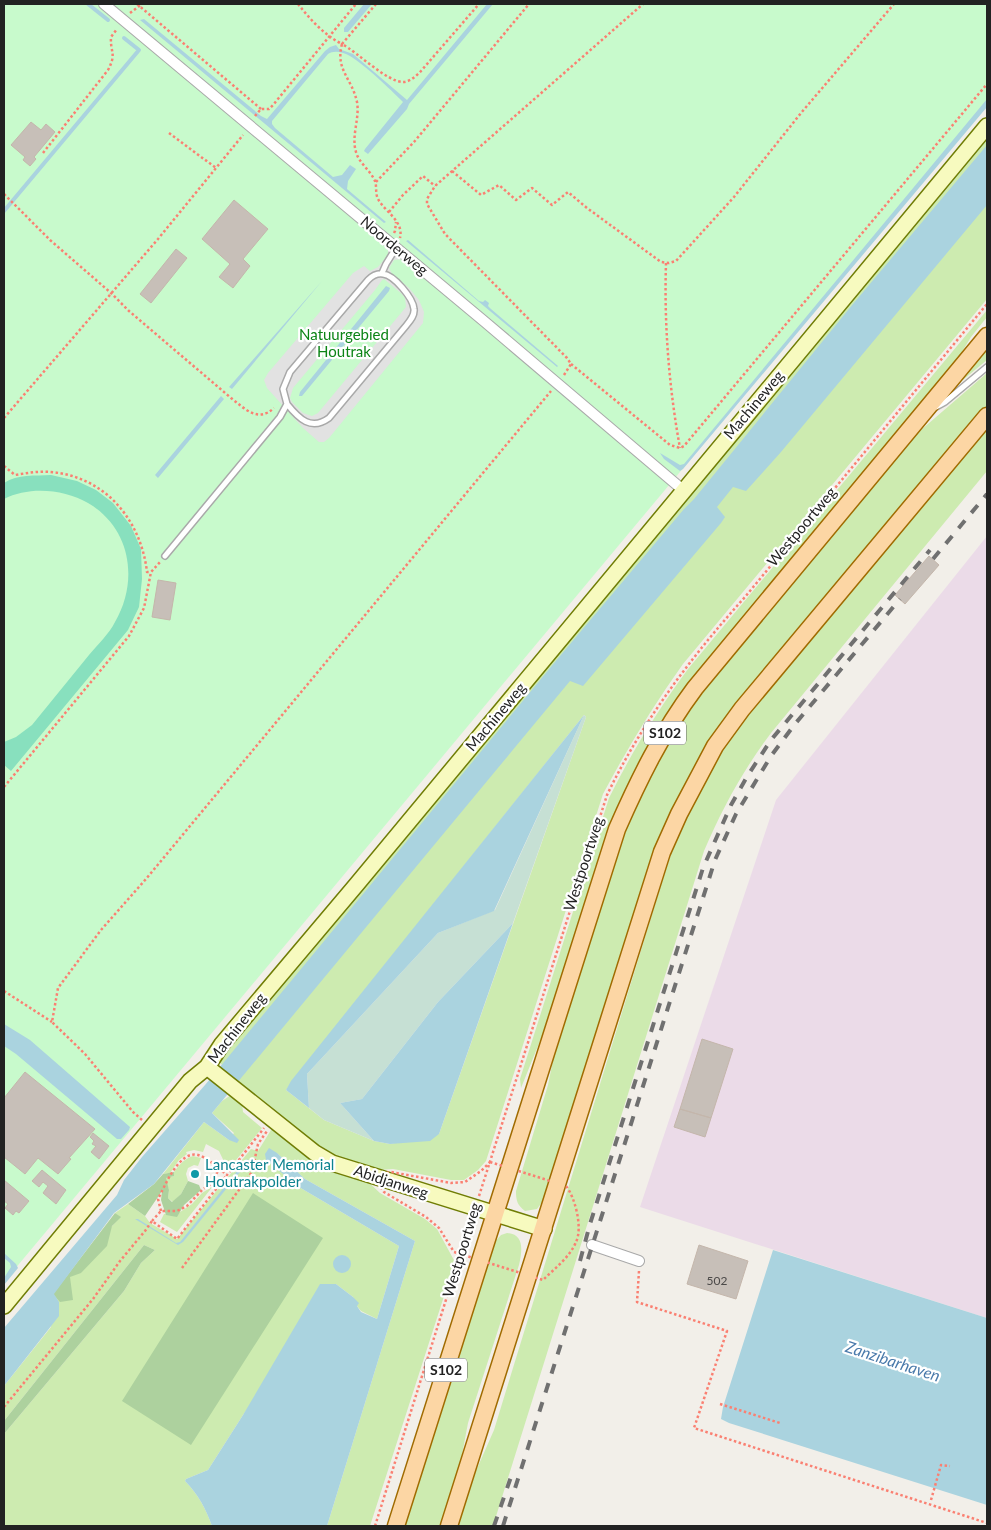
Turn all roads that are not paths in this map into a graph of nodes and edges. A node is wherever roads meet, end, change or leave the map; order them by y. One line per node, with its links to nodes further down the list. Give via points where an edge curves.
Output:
1 (104, 4): 3 (street, Noorderweg, via 252,121)
2 (987, 126): 10 (street, Machineweg)
3 (396, 248): 4 (lane); 10 (street, Noorderweg)
4 (382, 273): 7 (lane, via 372,276 364,284 290,372 282,390); 7 (lane, via 394,280 408,296 414,309 411,320 323,422 306,421)
5 (987, 336): 8 (main road, Westpoortweg / S102)
6 (987, 367): 8 (lane, via 945,402)
7 (286, 401): 11 (lane, via 275,423)
8 (920, 416): 13 (main road, Westpoortweg / S102, via 695,688 650,758 617,829)
9 (987, 416): 14 (main road, via 715,746 662,852)
10 (683, 490): 12 (street, Machineweg, via 222,1044)
11 (165, 556)
12 (211, 1069): 13 (street, Abidjanweg, via 332,1163); 17 (street, Machineweg, via 190,1081)
13 (496, 1215): 14 (street, Abidjanweg); 18 (main road, Westpoortweg / S102)
14 (544, 1230): 19 (main road)
15 (592, 1245): 16 (street)
16 (639, 1262)
17 (4, 1306)
18 (396, 1526)
19 (450, 1526)

